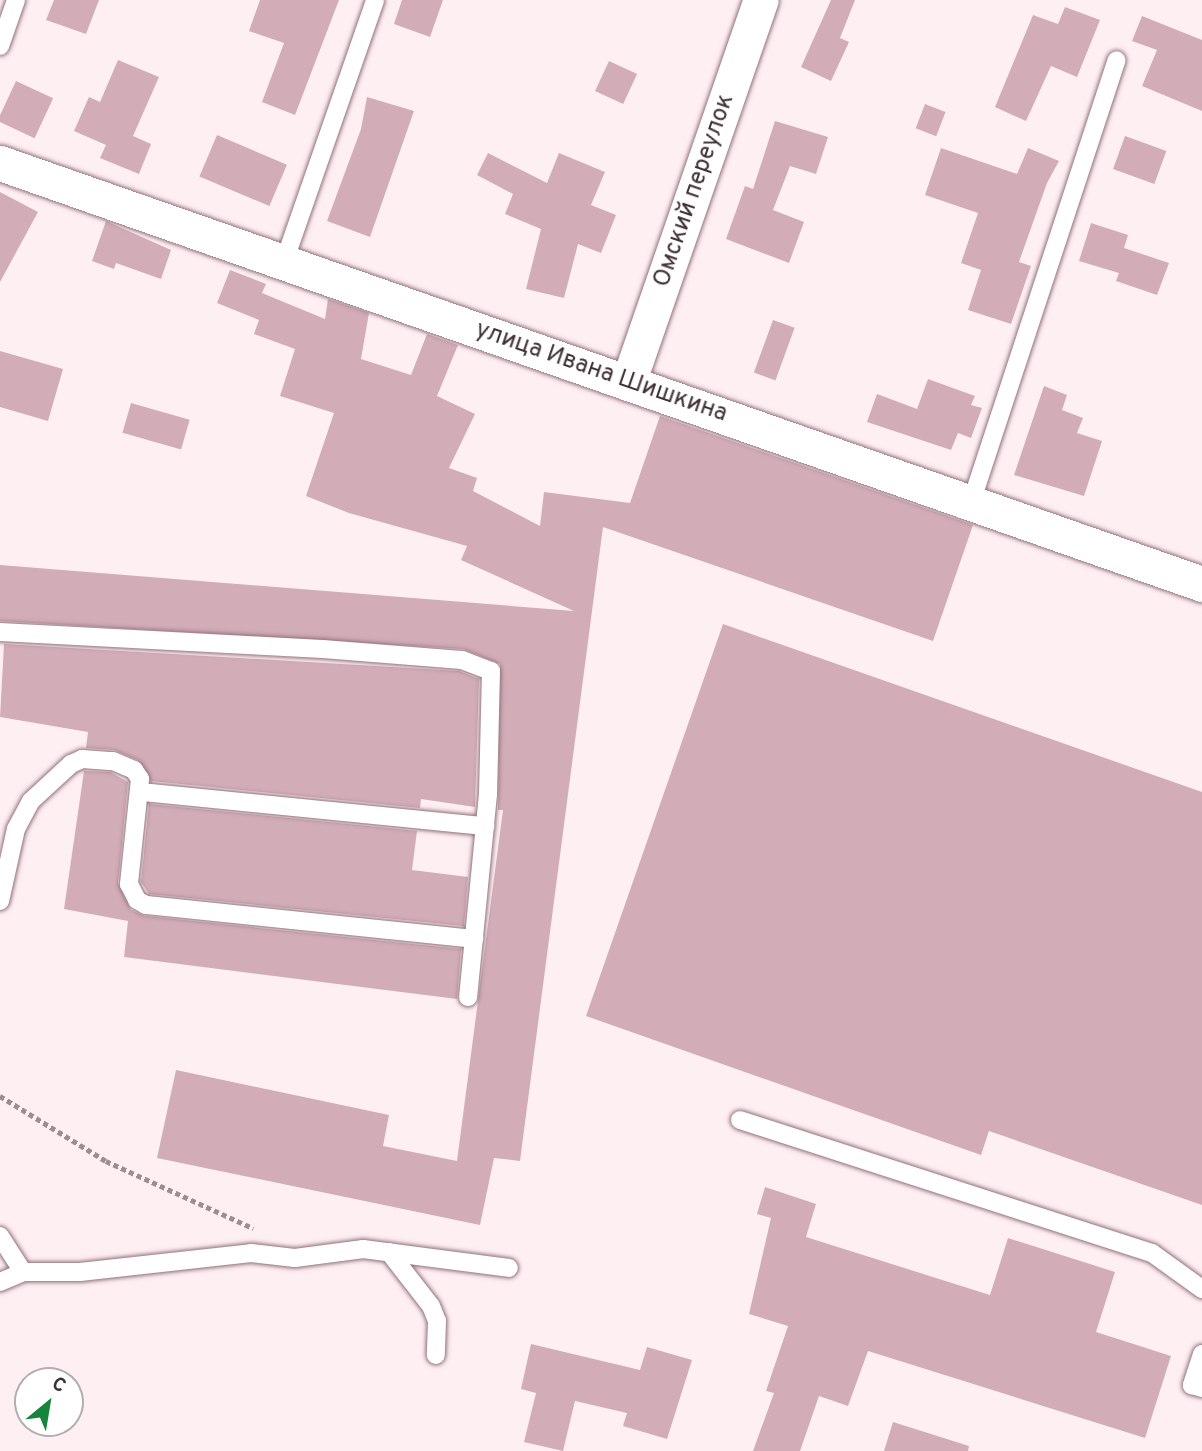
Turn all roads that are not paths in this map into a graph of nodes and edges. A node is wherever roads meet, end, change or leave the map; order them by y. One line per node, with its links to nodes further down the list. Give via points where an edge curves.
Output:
1 (16, 0): 4 (lane)
2 (375, 0): 7 (lane)
3 (761, 0): 8 (street, Омский переулок)
4 (0, 46)
5 (1117, 60): 9 (lane)
6 (0, 163): 7 (street, улица Ивана Шишкина)
7 (284, 262): 8 (street, улица Ивана Шишкина)
8 (628, 383): 9 (street, улица Ивана Шишкина)
9 (971, 503): 10 (street, улица Ивана Шишкина)
10 (1202, 584)
11 (0, 632): 13 (lane, via 323,649 484,666 494,678)
12 (142, 792): 13 (lane); 14 (lane, via 134,770 113,761 82,759 54,776 31,801 16,829); 15 (lane, via 129,884 137,900 146,905)
13 (485, 826): 15 (lane)
14 (0, 901)
15 (474, 939): 16 (lane)
16 (468, 998)
17 (740, 1120): 23 (lane, via 1152,1253)
18 (0, 1236): 21 (lane)
19 (389, 1252): 20 (lane); 21 (lane, via 363,1249 295,1258 251,1253 80,1272); 25 (lane, via 431,1306 437,1321)
20 (509, 1268)
21 (23, 1272): 22 (lane)
22 (0, 1282)
23 (1202, 1289)
24 (1202, 1354): 26 (lane, via 1192,1385)
25 (436, 1355)
26 (1202, 1388)

